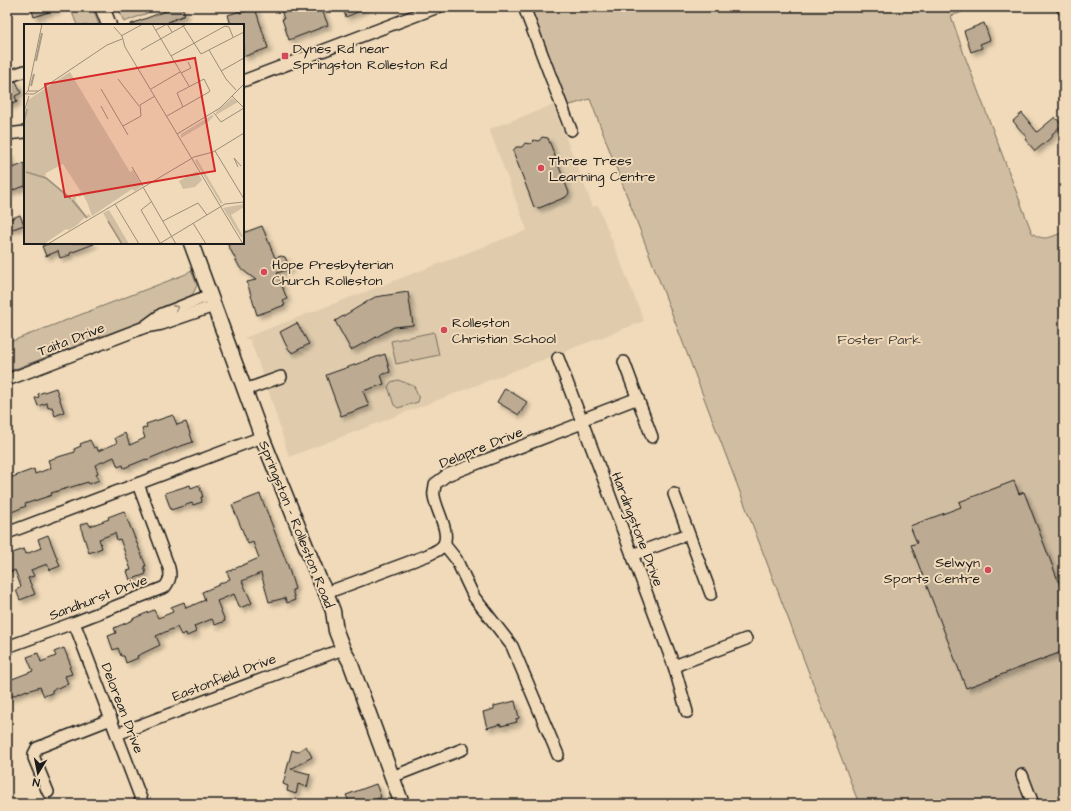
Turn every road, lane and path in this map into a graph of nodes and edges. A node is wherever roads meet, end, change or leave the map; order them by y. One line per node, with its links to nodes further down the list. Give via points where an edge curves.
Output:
1 (102, 7): 4 (main road)
2 (438, 7): 7 (street)
3 (524, 7): 8 (street)
4 (109, 24)
5 (24, 71): 6 (street)
6 (7, 78)
7 (244, 81)
8 (571, 130)
9 (24, 132): 10 (street)
10 (7, 134)
11 (191, 244): 12 (main road, Springston - Rolleston Road)
12 (212, 301): 16 (street, Taita Drive, via 162,324 145,326); 17 (main road, Springston - Rolleston Road)
13 (558, 358): 19 (street, Hardingstone Drive)
14 (624, 362): 18 (street)
15 (281, 377): 17 (street)
16 (7, 380)
17 (245, 390): 21 (main road, Springston - Rolleston Road)
18 (638, 398): 19 (street, Delapre Drive); 20 (street)
19 (582, 421): 26 (street, Delapre Drive, via 447,475 436,484 434,495 444,526); 27 (street, Hardingstone Drive)
20 (652, 437)
21 (262, 438): 22 (street); 28 (main road, Springston - Rolleston Road)
22 (138, 484): 24 (street); 30 (street, Sandhurst Drive, via 169,568 169,582 160,590)
23 (674, 494): 25 (street)
24 (7, 533)
25 (688, 534): 27 (street); 29 (street)
26 (444, 544): 28 (street, via 428,555); 39 (street, via 456,559 474,597 512,646)
27 (632, 555): 34 (street, Hardingstone Drive)
28 (326, 593): 33 (main road, Springston - Rolleston Road)
29 (711, 594)
30 (73, 622): 32 (street, Sandhurst Drive); 36 (street, Delorean Drive)
31 (746, 639): 34 (street)
32 (7, 647)
33 (343, 649): 37 (street, Eastonfield Drive); 41 (main road, Springston - Rolleston Road)
34 (674, 666): 35 (street, Hardingstone Drive)
35 (687, 712)
36 (111, 719): 37 (street, Delorean Drive); 42 (street, via 37,748 34,758)
37 (117, 734): 43 (street, Delorean Drive)
38 (464, 749): 41 (street)
39 (558, 755)
40 (1022, 775): 45 (street)
41 (392, 777): 44 (main road, Springston - Rolleston Road)
42 (48, 792)
43 (143, 804)
44 (402, 804)
45 (1033, 804)

